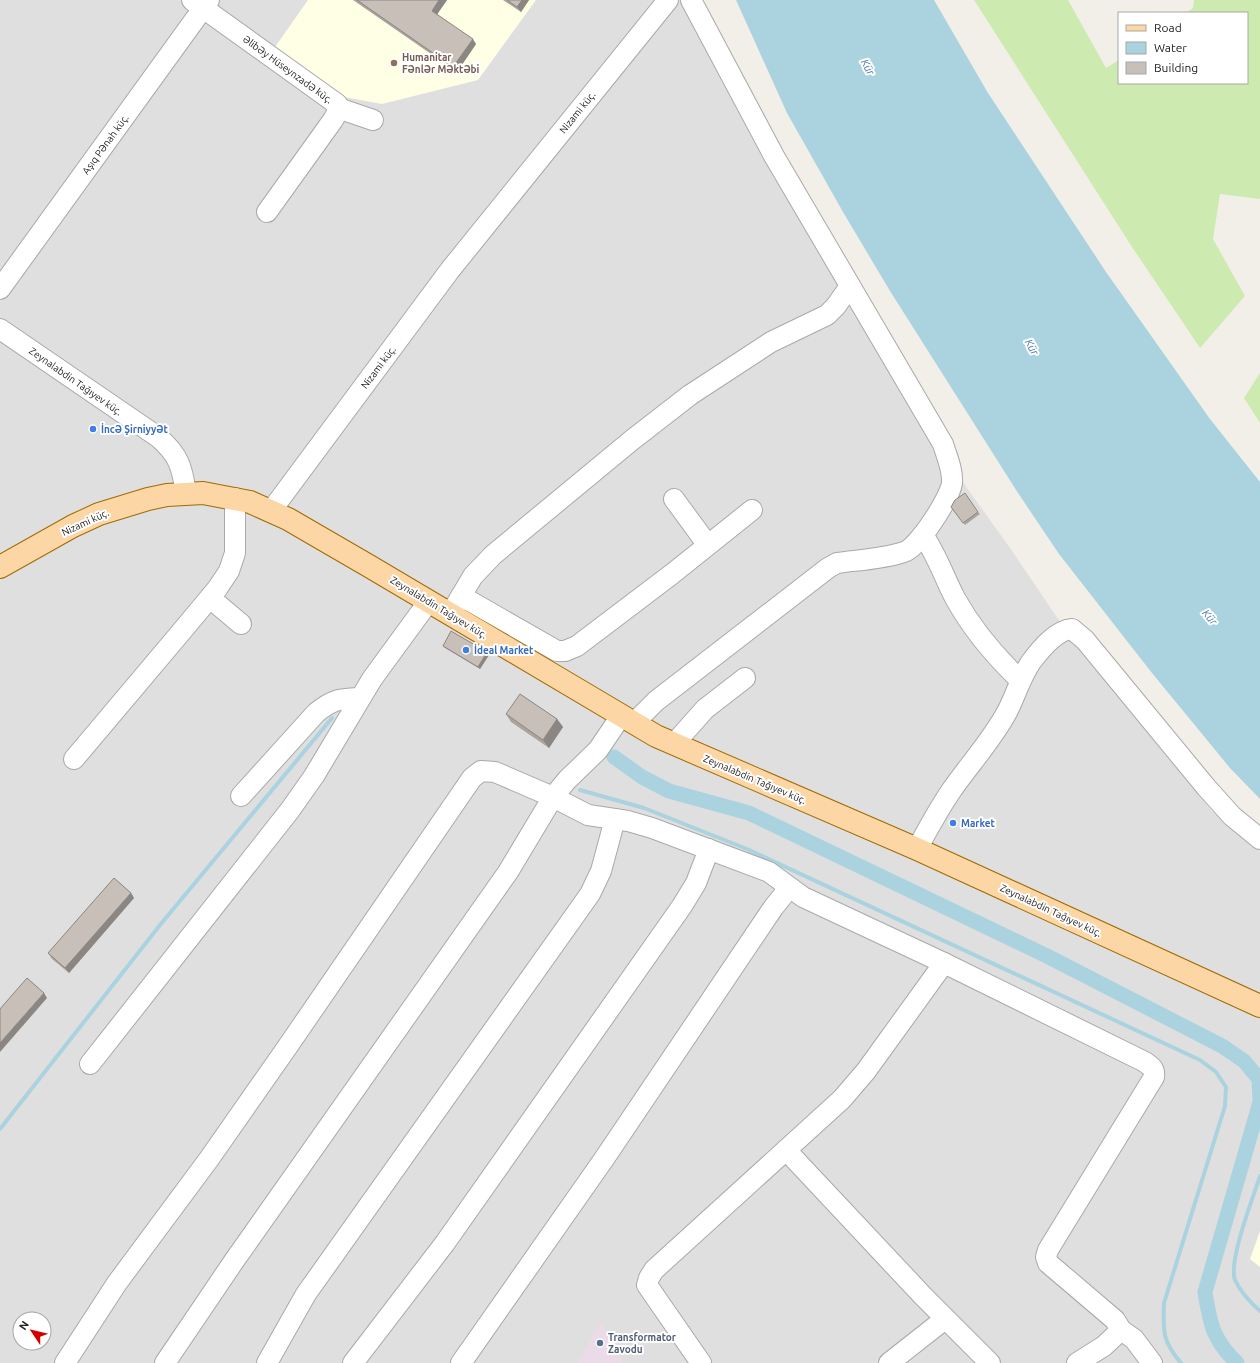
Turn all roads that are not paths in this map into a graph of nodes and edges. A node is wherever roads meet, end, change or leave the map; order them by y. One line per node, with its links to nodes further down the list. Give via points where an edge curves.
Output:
1 (668, 0): 14 (street, Nizami küç., via 450,270)
2 (691, 0): 7 (street, via 774,156)
3 (202, 3): 4 (street, Əlibəy Hüseynzadə küç., via 335,101); 8 (street, Aşıq Pənah küç.)
4 (338, 108): 5 (street); 6 (street, Əlibəy Hüseynzadə küç., via 333,120)
5 (373, 120)
6 (267, 212)
7 (850, 286): 15 (street, via 943,444 950,466 952,483 948,495); 20 (street, via 826,315 771,342 690,395 632,440 493,555 473,576)
8 (0, 289)
9 (0, 329): 10 (street, Zeynalabdin Tağıyev küç., via 170,447 182,470)
10 (186, 493): 11 (main road, Nizami küç.); 17 (main road, Nizami küç., via 148,499 99,514)
11 (236, 498): 14 (main road, Nizami küç.); 18 (street, via 235,553 229,571)
12 (674, 499): 16 (street)
13 (752, 510): 16 (street)
14 (271, 511): 19 (main road, Zeynalabdin Tağıyev küç.)
15 (923, 535): 23 (street, via 977,632); 25 (street, via 915,546 905,552 837,564 828,568 656,701)
16 (707, 544): 20 (street, via 584,641 565,651 557,651)
17 (0, 567)
18 (210, 598): 21 (street); 27 (street)
19 (429, 601): 20 (main road, Zeynalabdin Tağıyev küç.); 24 (street)
20 (456, 604): 25 (main road, Zeynalabdin Tağıyev küç.)
21 (241, 624)
22 (745, 678): 26 (street, via 705,709)
23 (1020, 680): 31 (street, via 1054,637 1066,629 1072,629 1079,634 1206,787 1232,816); 32 (street, via 1007,711 938,810)
24 (360, 698): 28 (street, via 336,699 316,713); 37 (street, via 314,776 290,810)
25 (627, 720): 26 (main road, Zeynalabdin Tağıyev küç.); 29 (street)
26 (674, 744): 32 (main road, Zeynalabdin Tağıyev küç.)
27 (74, 759)
28 (241, 796)
29 (553, 797): 30 (street, via 588,814); 41 (street, via 495,772 481,771 472,778 283,1053 117,1283); 42 (street, via 508,872)
30 (615, 819): 33 (street, via 652,828); 43 (street, via 601,871 586,901 306,1294)
31 (1260, 839)
32 (917, 849): 36 (main road, Zeynalabdin Tağıyev küç.)
33 (709, 850): 34 (street, via 776,875); 44 (street, via 696,883 682,906 440,1248)
34 (789, 888): 35 (street, via 803,897); 45 (street)
35 (944, 963): 38 (street, via 861,1076 842,1098); 40 (street, via 1145,1062 1154,1071 1154,1077 1046,1257 1048,1263 1115,1320)
36 (1260, 1006)
37 (90, 1064)
38 (786, 1150): 39 (street); 46 (street, via 654,1270 649,1278 647,1285)
39 (945, 1319): 47 (street); 48 (street)
40 (1121, 1330): 49 (street, via 1104,1346); 50 (street, via 1134,1339)
41 (65, 1363)
42 (165, 1363)
43 (267, 1363)
44 (353, 1363)
45 (461, 1363)
46 (700, 1363)
47 (890, 1363)
48 (990, 1363)
49 (1077, 1363)
50 (1152, 1363)

